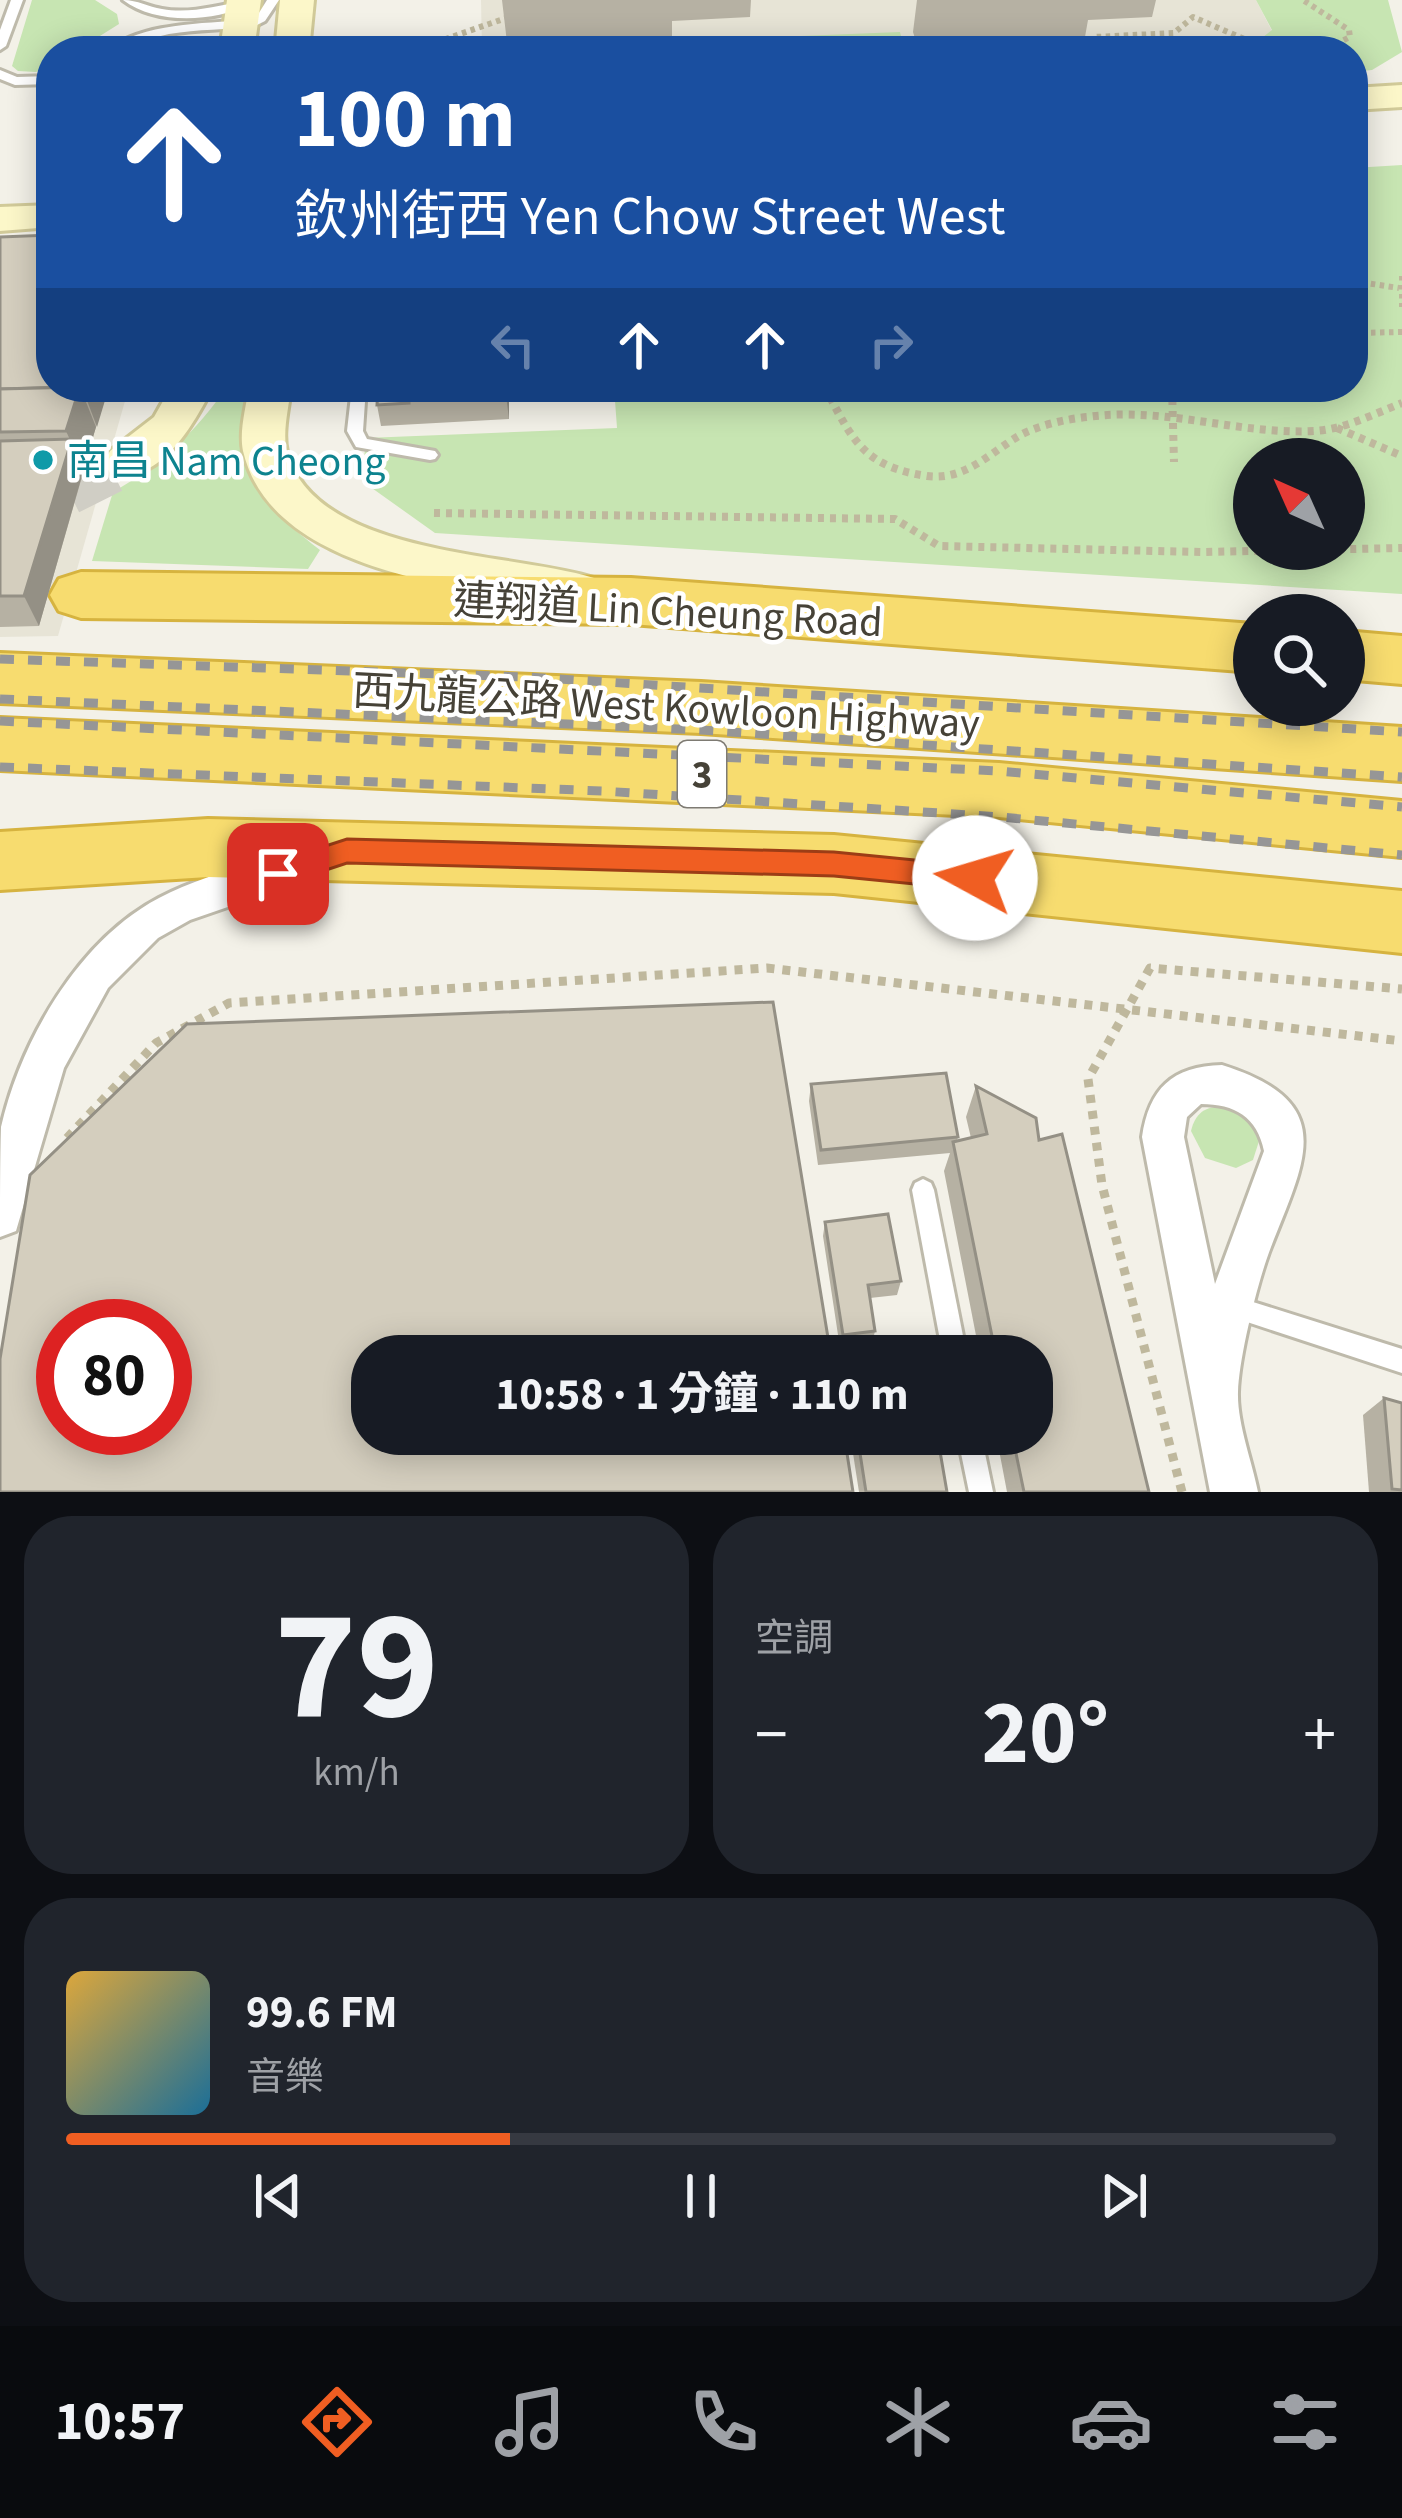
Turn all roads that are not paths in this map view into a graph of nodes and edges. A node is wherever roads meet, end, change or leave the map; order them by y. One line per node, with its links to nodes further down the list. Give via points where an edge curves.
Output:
1 (16, 0): 7 (lane)
2 (129, 0): 4 (lane, via 154,13)
3 (297, 0): 6 (main road)
4 (248, 16): 5 (lane)
5 (137, 36)
6 (293, 36)
7 (0, 46)
8 (0, 74): 9 (lane)
9 (36, 80)
10 (1402, 96): 11 (main road)
11 (1368, 98)
12 (1402, 128): 13 (main road)
13 (1368, 129)
14 (36, 186): 15 (main road)
15 (0, 188)
16 (36, 217): 17 (main road)
17 (0, 219)
18 (185, 402): 22 (main road, via 161,436)
19 (268, 402): 24 (main road, via 268,464 283,492 326,528 420,560)
20 (357, 402): 21 (lane, via 362,443)
21 (430, 455)
22 (126, 462)
23 (81, 595): 24 (highway, 連翔道 Lin Cheung Road)
24 (631, 601): 25 (highway, 連翔道 Lin Cheung Road)
25 (1233, 646)
26 (1365, 657): 27 (highway)
27 (1402, 660)
28 (0, 678): 30 (highway, 西九龍公路 West Kowloon Highway / 3, via 994,722)
29 (0, 744): 31 (highway, 西九龍公路 West Kowloon Highway / 3, via 999,790)
30 (1402, 754)
31 (1402, 829)
32 (347, 851): 33 (highway, via 208,848); 34 (highway, via 834,864); 36 (street, via 178,907 109,956 83,985 54,1041)
33 (0, 861)
34 (1402, 922)
35 (923, 1190): 38 (lane)
36 (0, 1216)
37 (1234, 1307): 39 (lane); 40 (street); 40 (street, via 1285,1144 1255,1096 1209,1082 1182,1090 1162,1123)
38 (951, 1335)
39 (1402, 1361)
40 (1213, 1399): 43 (street)
41 (974, 1455): 42 (lane)
42 (980, 1492)
43 (1234, 1492)

